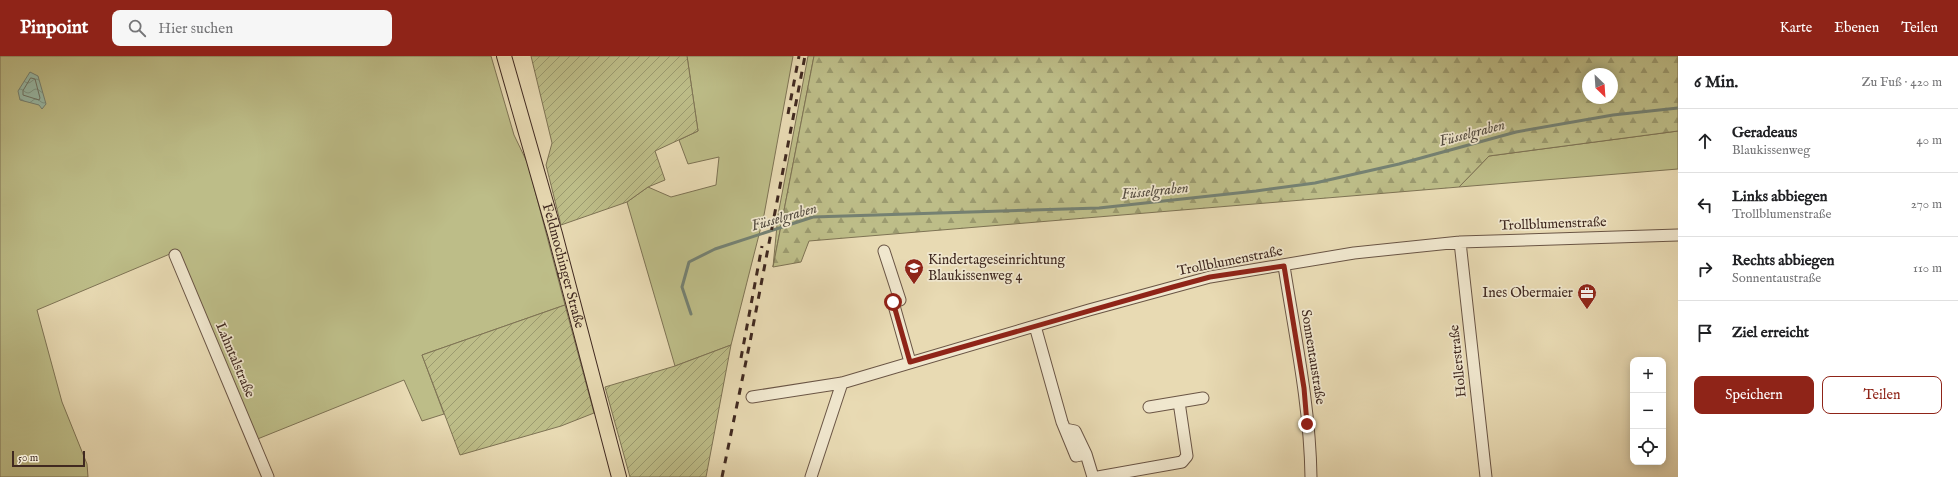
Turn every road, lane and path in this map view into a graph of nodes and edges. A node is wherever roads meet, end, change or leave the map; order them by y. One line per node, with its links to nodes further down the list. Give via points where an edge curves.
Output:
1 (504, 56): 15 (main road, Feldmochinger Straße, via 555,234)
2 (1678, 235): 3 (street, Trollblumenstraße)
3 (1460, 242): 6 (street, Trollblumenstraße, via 1354,253); 20 (street, Hollerstraße)
4 (884, 251): 8 (street, via 900,300 893,302)
5 (175, 255): 14 (street, Lahntalstraße)
6 (1284, 266): 7 (street, Trollblumenstraße, via 1203,279); 19 (street, Sonnentaustraße, via 1304,388)
7 (1035, 326): 8 (street, Trollblumenstraße); 17 (street, via 1065,429 1075,431)
8 (910, 362): 9 (street, Trollblumenstraße)
9 (842, 382): 10 (street, Trollblumenstraße); 16 (street)
10 (752, 397)
11 (1203, 398): 12 (street)
12 (1179, 402): 13 (street); 18 (street, via 1187,456 1182,462)
13 (1149, 407)
14 (268, 477)
15 (619, 477)
16 (811, 477)
17 (1093, 477)
18 (1098, 477)
19 (1311, 477)
20 (1486, 477)

